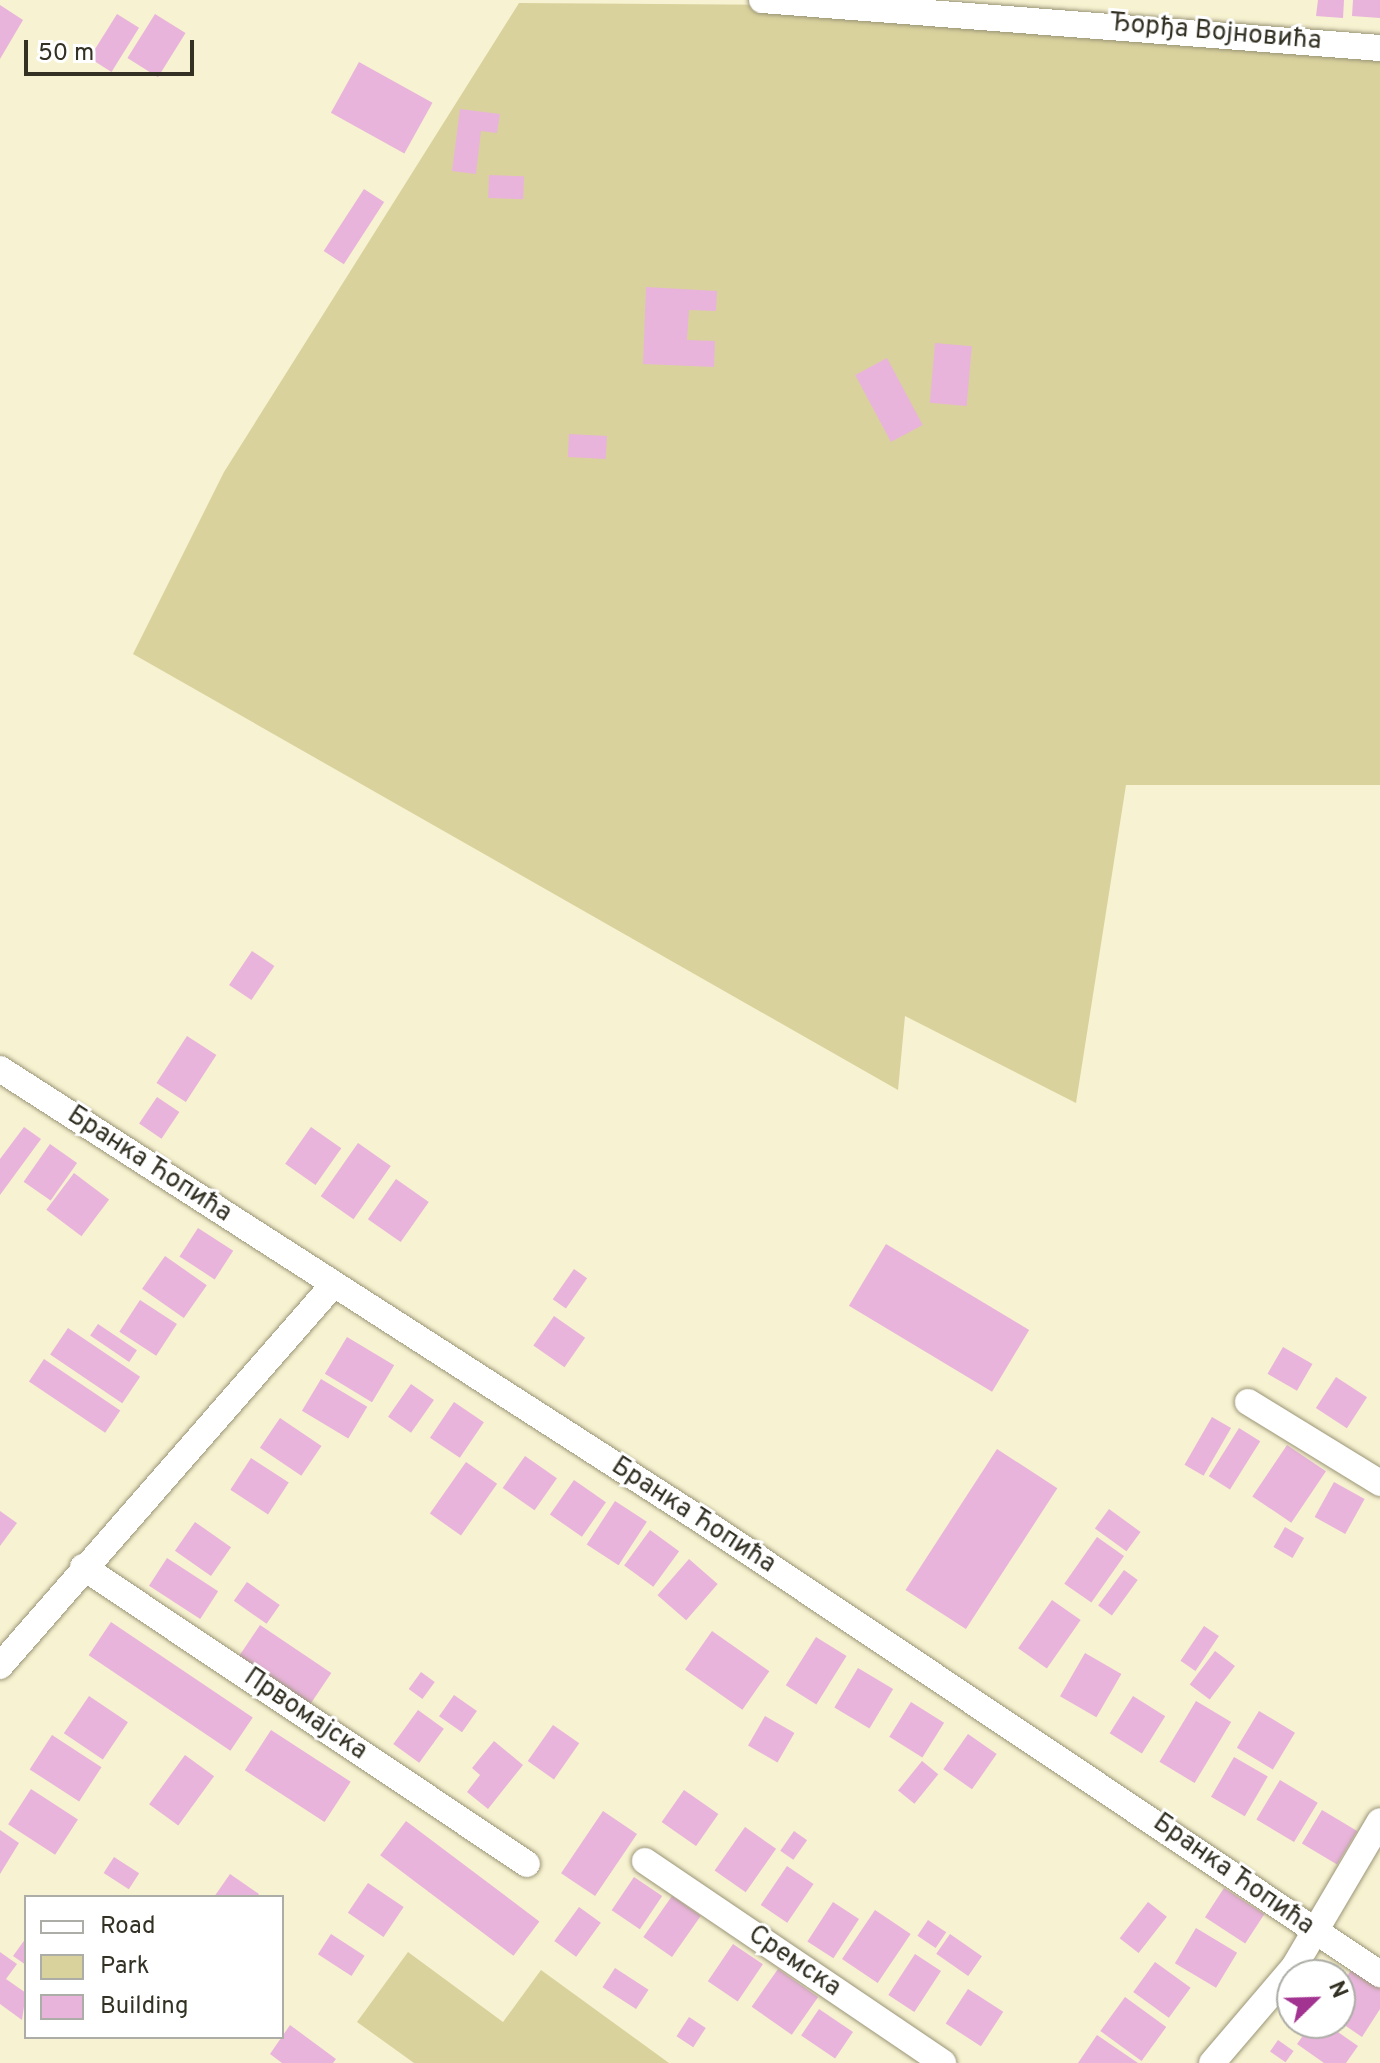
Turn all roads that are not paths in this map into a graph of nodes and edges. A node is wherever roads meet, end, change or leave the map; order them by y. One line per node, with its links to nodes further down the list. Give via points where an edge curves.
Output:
1 (762, 0): 2 (street, Ђорђа Војновића)
2 (1380, 48)
3 (0, 1069): 4 (street, Бранка Ћопића)
4 (333, 1285): 7 (street); 12 (street, Бранка Ћопића, via 747,1550 1276,1900)
5 (1248, 1402): 6 (street)
6 (1380, 1483)
7 (83, 1567): 8 (street); 11 (street, Првомајска)
8 (0, 1666)
9 (1380, 1821): 12 (street)
10 (645, 1861): 14 (street, Сремска)
11 (527, 1864)
12 (1315, 1933): 13 (street, Бранка Ћопића); 15 (street)
13 (1380, 1974)
14 (943, 2063)
15 (1212, 2063)

